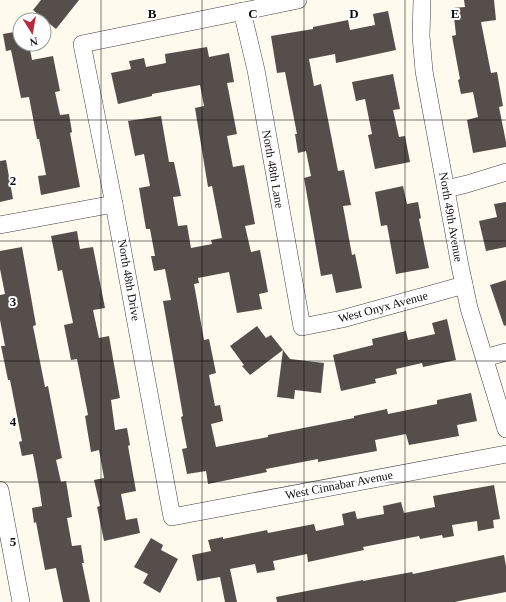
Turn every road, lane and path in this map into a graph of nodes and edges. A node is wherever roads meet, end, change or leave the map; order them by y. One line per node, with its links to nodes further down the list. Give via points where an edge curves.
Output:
1 (298, 0): 3 (street)
2 (422, 0): 5 (street, North 49th Avenue, via 424,72)
3 (242, 11): 6 (street, North 48th Drive, via 82,44); 9 (street, North 48th Lane, via 256,70)
4 (506, 172): 5 (street)
5 (446, 189): 8 (street, North 49th Avenue)
6 (114, 204): 7 (street); 15 (street, North 48th Drive)
7 (0, 225)
8 (464, 285): 9 (street, West Onyx Avenue, via 342,319); 11 (street, North 49th Avenue)
9 (302, 327)
10 (506, 352): 11 (street)
11 (485, 358): 12 (street, North 49th Avenue)
12 (506, 429)
13 (506, 454): 15 (street, West Cinnabar Avenue)
14 (0, 490): 16 (street)
15 (172, 517)
16 (21, 602)

